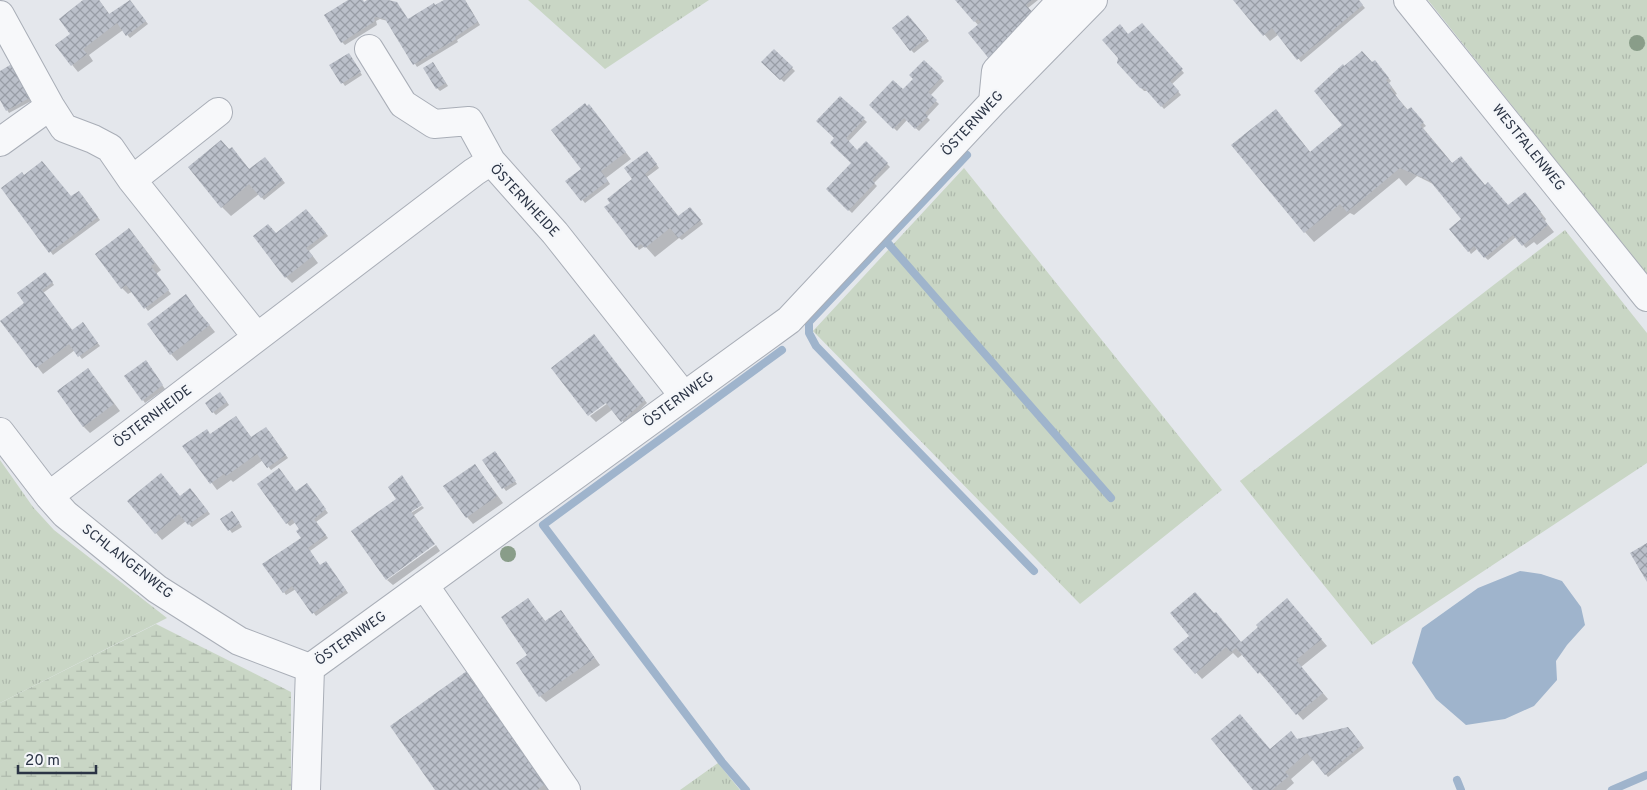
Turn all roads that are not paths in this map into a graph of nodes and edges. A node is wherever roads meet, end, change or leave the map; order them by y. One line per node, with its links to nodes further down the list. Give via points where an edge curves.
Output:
1 (1062, 0): 6 (street, via 996,71)
2 (1093, 0): 6 (street, ÖSTERNWEG)
3 (1408, 0): 12 (street, WESTFALENWEG)
4 (0, 15): 7 (street)
5 (370, 50): 10 (street, via 403,104 434,124 468,121)
6 (993, 102): 14 (street, ÖSTERNWEG, via 789,320)
7 (50, 106): 9 (street); 11 (street, via 64,128 110,148)
8 (218, 112): 11 (street)
9 (0, 142)
10 (491, 161): 13 (street, ÖSTERNHEIDE); 14 (street, ÖSTERNHEIDE, via 554,233)
11 (132, 180): 13 (street)
12 (1647, 297)
13 (257, 337): 16 (street, ÖSTERNHEIDE)
14 (684, 396): 17 (street, ÖSTERNWEG)
15 (0, 432): 16 (street, SCHLANGENWEG)
16 (49, 496): 18 (street, SCHLANGENWEG, via 65,514 157,589 239,641)
17 (424, 585): 18 (street, ÖSTERNWEG); 20 (street)
18 (310, 668): 19 (street, ÖSTERNWEG)
19 (306, 790)
20 (566, 790)

